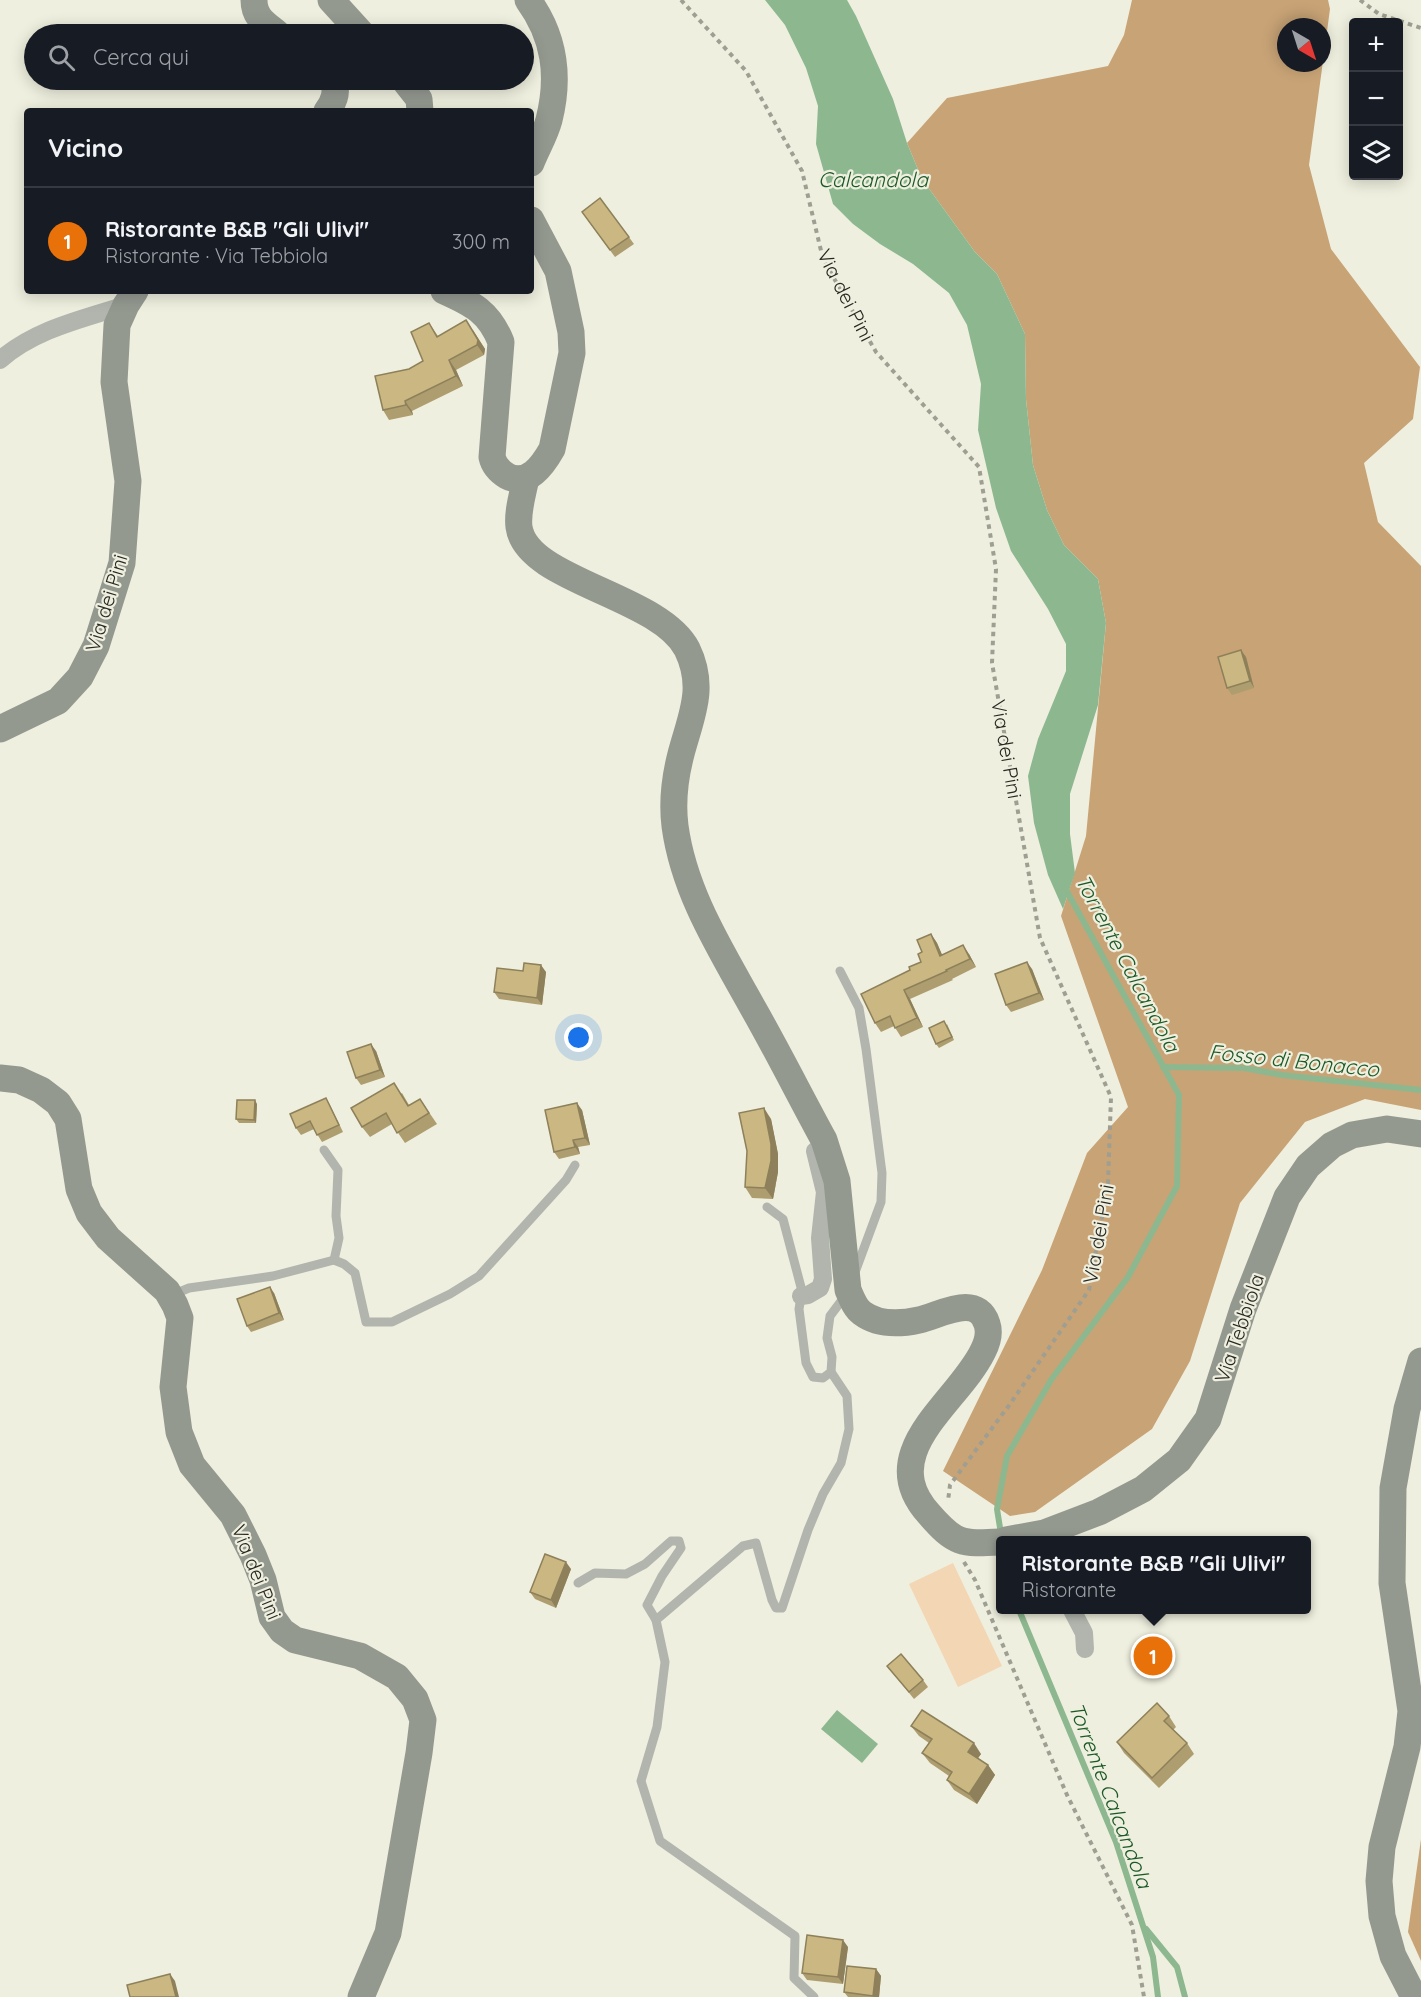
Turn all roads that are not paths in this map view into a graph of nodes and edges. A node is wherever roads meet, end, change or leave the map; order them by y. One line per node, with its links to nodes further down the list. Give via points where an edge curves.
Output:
1 (254, 0): 4 (main road, via 254,10)
2 (331, 0): 5 (main road)
3 (528, 0): 10 (main road, via 543,24 555,61 549,120)
4 (265, 24)
5 (353, 24)
6 (336, 90): 8 (main road)
7 (411, 90): 9 (main road)
8 (329, 108)
9 (420, 108)
10 (534, 156)
11 (534, 226): 15 (main road, via 558,271 572,332 572,353 552,448 544,463)
12 (450, 294): 15 (main road, via 481,310 501,342 492,457 498,470 506,475)
13 (130, 298): 14 (street, via 41,334); 16 (main road, Via dei Pini, via 117,325 114,382 128,481 122,563 96,646 80,677 58,701)
14 (0, 360)
15 (526, 478): 19 (main road, via 519,525 533,553 569,575 644,610 670,628 686,647 695,668 697,692 674,794 684,873 701,913)
16 (0, 729)
17 (840, 970): 25 (lane, via 859,1008 882,1173 881,1202)
18 (0, 1078): 26 (main road, Via dei Pini, via 41,1090 58,1103 68,1119 79,1189 89,1213 108,1238)
19 (801, 1097): 25 (main road, via 824,1140 837,1181); 27 (street, via 825,1192 820,1238 823,1279 820,1288)
20 (1421, 1134): 30 (main road, Via Tebbiola, via 1387,1129 1352,1135 1332,1145 1308,1166 1287,1197 1243,1309 1208,1419 1179,1460 1143,1490)
21 (324, 1150): 24 (lane, via 338,1170 339,1238)
22 (575, 1166): 24 (lane, via 479,1276 392,1322 366,1322 355,1273)
23 (767, 1207): 27 (lane, via 783,1219)
24 (334, 1260): 26 (lane)
25 (848, 1290): 29 (lane, via 830,1316 827,1338); 31 (main road, via 861,1313 880,1322 903,1323 951,1309 970,1308 978,1311 987,1325 986,1345 978,1362 931,1421 912,1453 909,1472 914,1492 925,1510 955,1537)
26 (170, 1295): 36 (main road, Via dei Pini, via 180,1318 173,1387 179,1432 192,1465 233,1515 263,1580 272,1617 295,1640 360,1656 397,1677 415,1699 423,1720 388,1933)
27 (801, 1296): 29 (lane, via 806,1363 813,1377 823,1378)
28 (1421, 1362): 38 (main road, via 1407,1409 1393,1488 1392,1583 1411,1711 1379,1881 1382,1916 1393,1956)
29 (831, 1372): 34 (lane, via 847,1396 849,1429 841,1463 808,1530 782,1608 776,1608 772,1600 756,1543 743,1546)
30 (1041, 1536)
31 (996, 1542)
32 (578, 1583): 34 (lane, via 595,1573 626,1574 645,1564 671,1541 679,1541 681,1548 647,1605)
33 (1074, 1614): 35 (street, via 1084,1633)
34 (656, 1620): 37 (lane, via 665,1662 657,1727 641,1781 660,1841 795,1936 794,1978)
35 (1085, 1649)
36 (361, 1997)
37 (814, 1997)
38 (1414, 1997)

